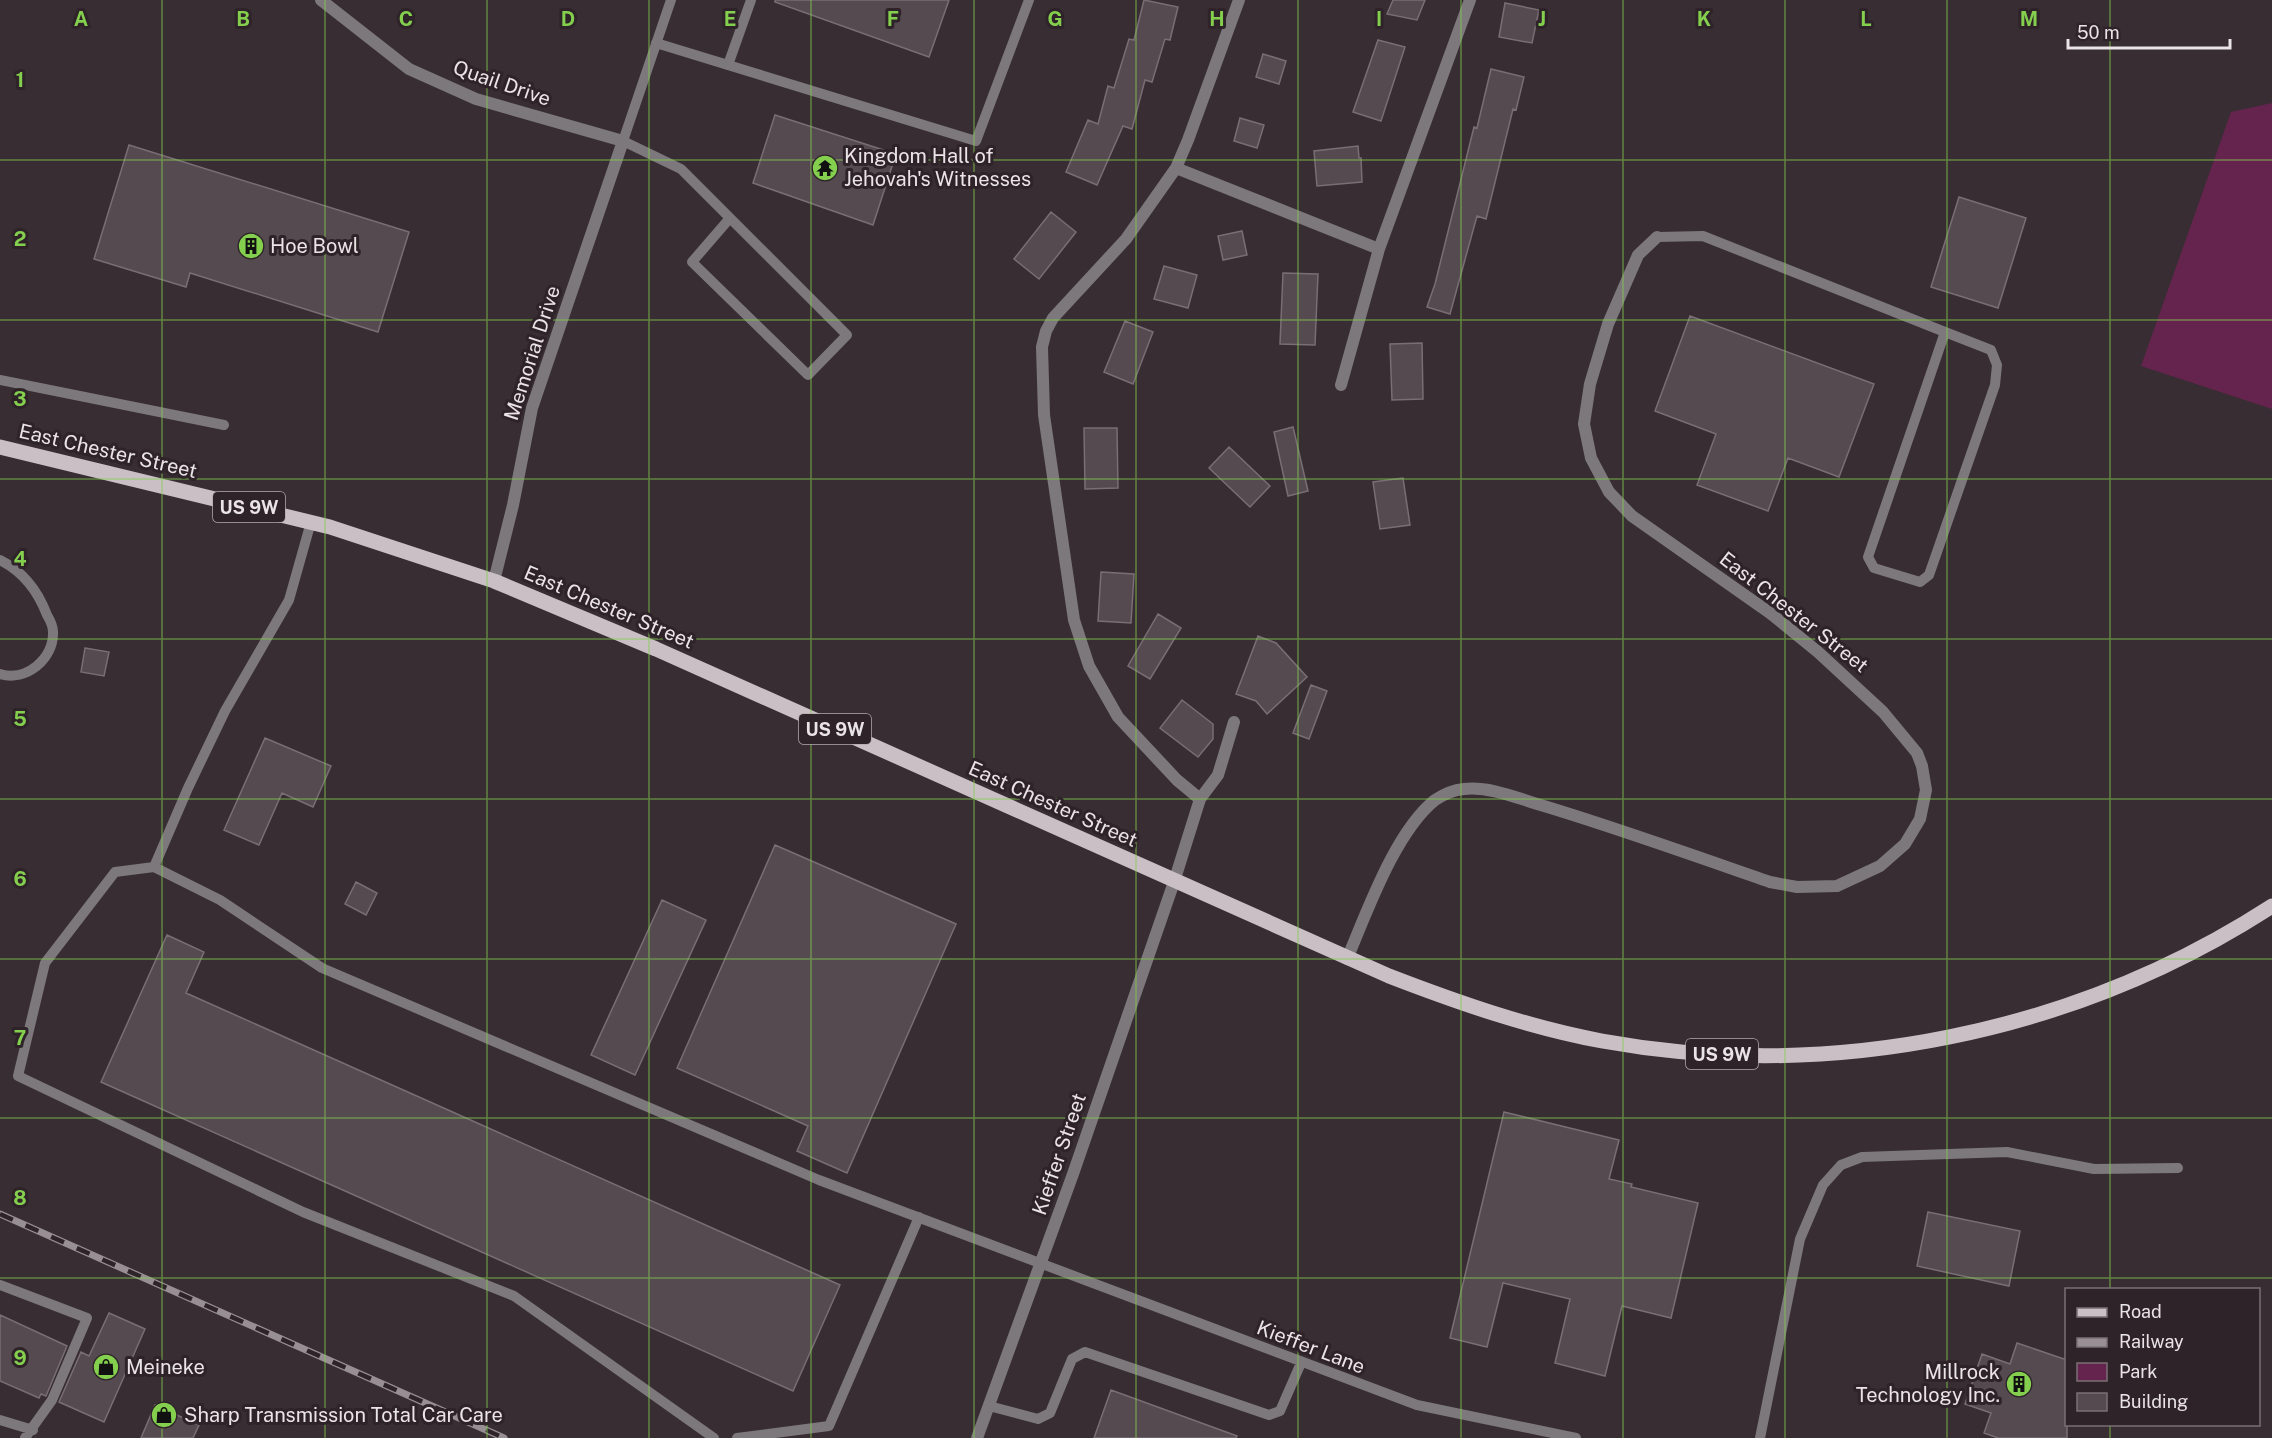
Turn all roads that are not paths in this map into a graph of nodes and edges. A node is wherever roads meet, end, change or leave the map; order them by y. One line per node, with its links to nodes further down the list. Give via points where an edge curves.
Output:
1 (321, 0): 9 (street, Quail Drive, via 409,69 476,99)
2 (671, 0): 7 (lane)
3 (751, 0): 8 (lane)
4 (1029, 0): 8 (lane, via 976,141)
5 (1239, 0): 10 (street)
6 (1470, 0): 13 (street)
7 (656, 43): 8 (lane); 9 (lane)
8 (728, 65)
9 (623, 141): 11 (lane, via 681,169); 21 (street, Memorial Drive, via 532,408)
10 (1176, 168): 13 (street); 24 (street, via 1126,239 1049,324 1042,347 1044,415 1074,620 1089,666 1118,717)
11 (730, 218): 11 (lane, via 847,335 808,375 692,262)
12 (1657, 237): 14 (lane, via 1703,236); 28 (street, East Chester Street, via 1638,255 1608,324 1590,384 1584,424 1591,458 1609,492 1632,516 1778,620 1883,712 1917,753 1922,766 1926,790 1920,819 1905,844 1880,866 1837,886 1797,887 1770,882 1496,791 1449,792 1416,819 1383,875)
13 (1379, 249): 16 (street)
14 (1945, 332): 14 (lane, via 1868,557 1874,568 1920,582 1929,575 1995,385 1997,365 1991,350)
15 (0, 380): 17 (lane)
16 (1341, 385)
17 (224, 425)
18 (0, 447): 19 (main road, East Chester Street / US 9W)
19 (311, 522): 21 (main road, East Chester Street / US 9W); 25 (lane, via 289,600 225,711)
20 (0, 560): 22 (lane, via 22,574 35,590 54,630 44,660 34,669 25,674)
21 (494, 581): 26 (main road, East Chester Street / US 9W, via 656,649)
22 (0, 674)
23 (1234, 722): 24 (street, Kieffer Street, via 1218,775)
24 (1200, 799): 26 (street, Kieffer Street)
25 (154, 867): 30 (lane, Kieffer Lane, via 220,900 322,968 819,1180); 37 (lane, via 115,872 45,963 18,1076 303,1212 513,1296)
26 (1174, 882): 28 (main road, US 9W); 31 (street, Kieffer Street)
27 (2272, 906): 28 (main road, US 9W, via 2154,972 2061,1008 1946,1038 1799,1055 1649,1048 1556,1031 1474,1008)
28 (1347, 959)
29 (2178, 1168): 41 (lane, via 2094,1169 2007,1152 1862,1157 1841,1165 1823,1185 1800,1239)
30 (919, 1217): 31 (lane, Kieffer Lane); 38 (lane, via 829,1426)
31 (1041, 1262): 33 (lane, Kieffer Lane); 34 (street, Kieffer Street)
32 (0, 1285): 36 (lane, via 87,1318 52,1400)
33 (1301, 1363): 34 (lane, via 1280,1411 1269,1415 1084,1352 1072,1359 1050,1413 1038,1419); 40 (lane, Kieffer Lane, via 1417,1405)
34 (988, 1406): 39 (street, Kieffer Street)
35 (0, 1420): 36 (lane)
36 (29, 1434)
37 (714, 1438)
38 (737, 1438)
39 (977, 1438)
40 (1576, 1438)
41 (1760, 1438)

